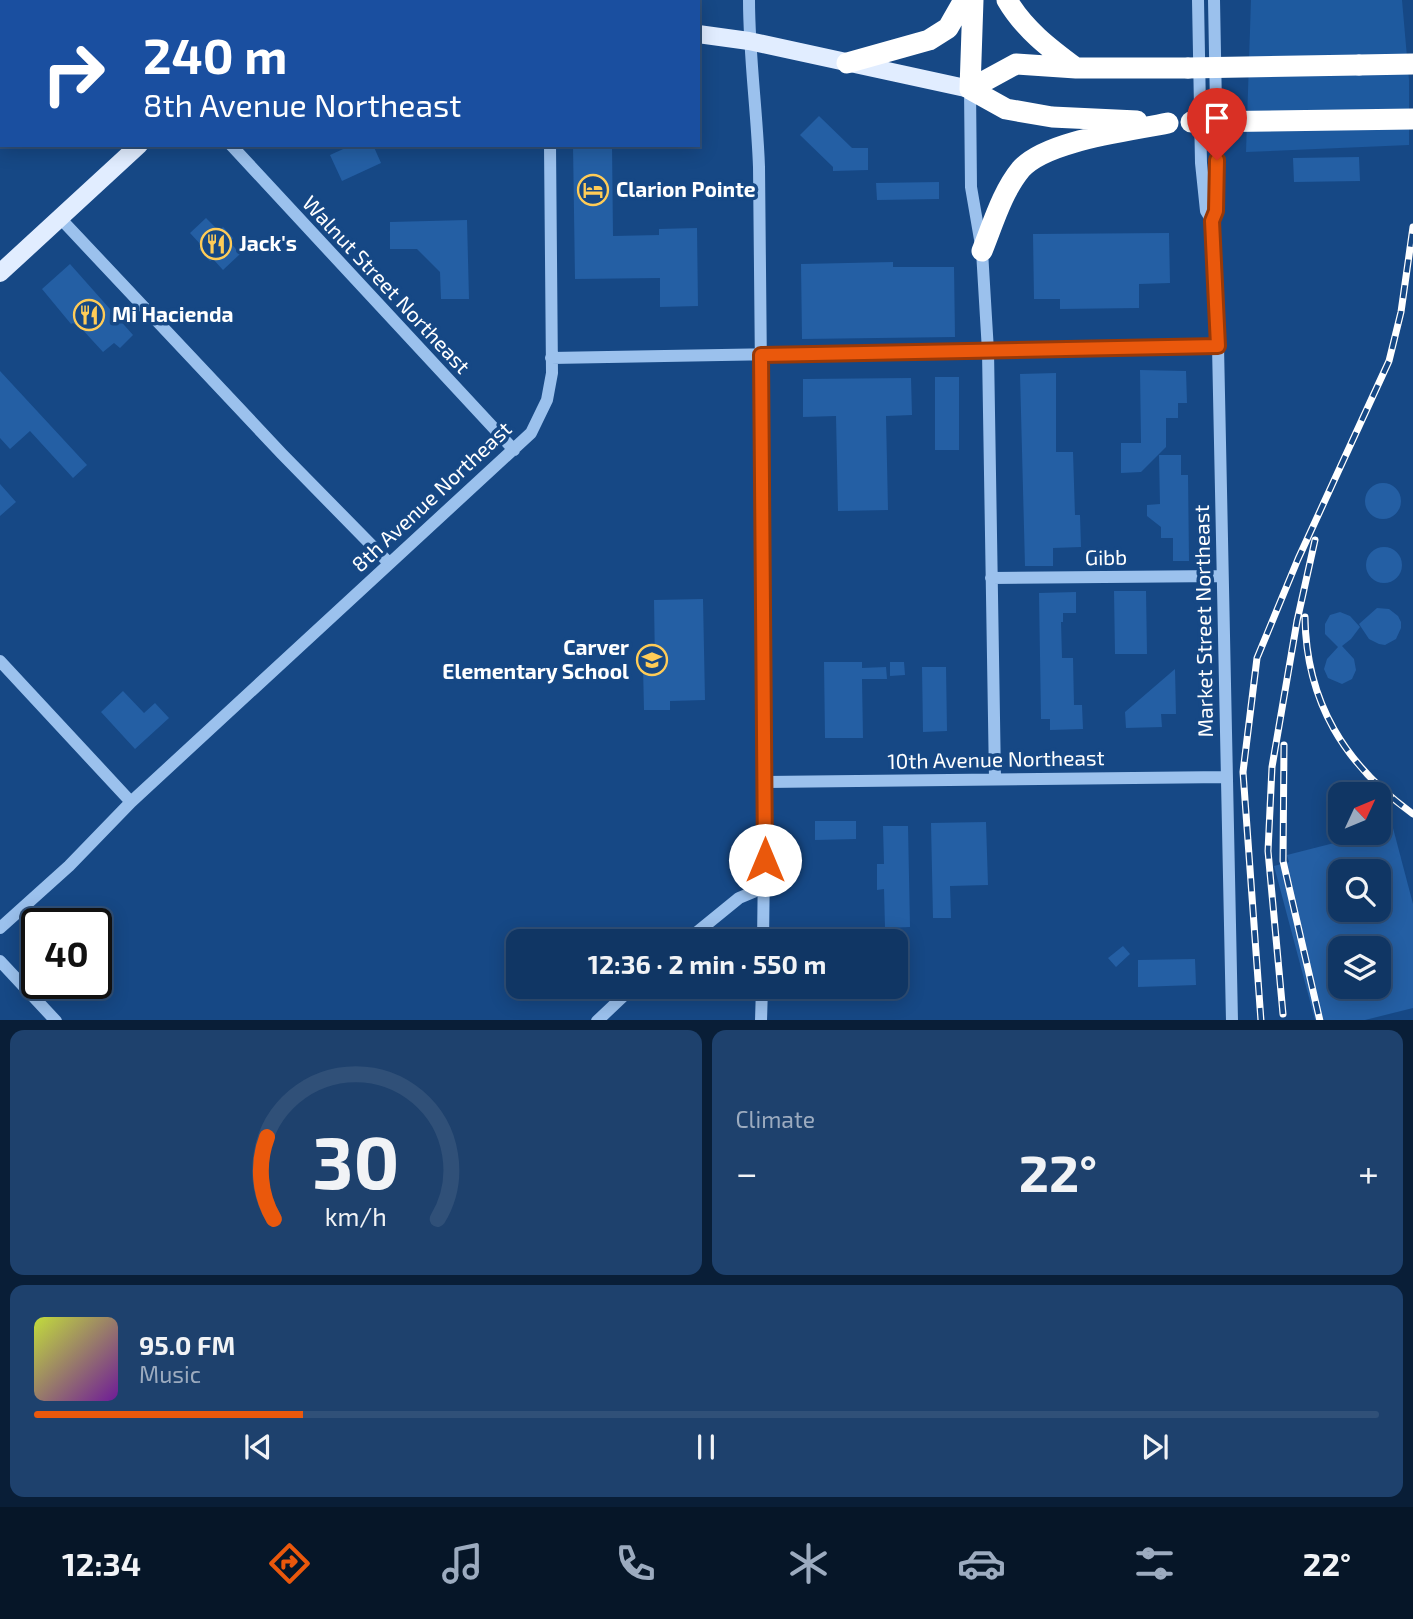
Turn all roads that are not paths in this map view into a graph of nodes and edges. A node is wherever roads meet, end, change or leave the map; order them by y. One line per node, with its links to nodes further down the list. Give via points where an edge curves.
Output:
1 (749, 0): 8 (street)
2 (964, 0): 9 (highway, via 948,28 929,40)
3 (973, 0): 12 (highway)
4 (1007, 0): 11 (highway, via 1044,45)
5 (1198, 0): 19 (street, Market Street Northeast, via 1201,163 1206,211)
6 (1214, 0): 19 (street, Market Street Northeast, via 1217,160)
7 (700, 34): 8 (main road)
8 (749, 41): 9 (main road); 24 (street, via 758,145)
9 (847, 63): 12 (main road)
10 (1413, 64): 11 (highway, bridge)
11 (1076, 68): 12 (highway, via 1016,64)
12 (970, 89): 14 (highway, via 1006,109 1052,117); 20 (street, via 971,187)
13 (1413, 119): 14 (highway, bridge)
14 (1168, 123): 20 (highway, via 1065,144 1023,167 1007,189)
15 (137, 147): 18 (main road)
16 (233, 147): 26 (street, Walnut Street Northeast)
17 (550, 147): 25 (street, 8th Avenue Northeast)
18 (60, 218): 21 (main road); 27 (street)
19 (1212, 221): 22 (street, Market Street Northeast)
20 (982, 251): 23 (street)
21 (0, 273)
22 (1218, 346): 23 (street); 28 (street, Market Street Northeast)
23 (988, 351): 24 (street); 29 (street)
24 (761, 355): 25 (street); 33 (street)
25 (551, 358): 26 (street, 8th Avenue Northeast, via 551,387 543,412)
26 (514, 450): 27 (street, 8th Avenue Northeast)
27 (389, 564): 34 (street, 8th Avenue Northeast)
28 (1222, 576): 29 (street, Gibb); 31 (street, Market Street Northeast)
29 (991, 578): 32 (street)
30 (0, 661): 34 (street)
31 (1227, 777): 32 (street, 10th Avenue Northeast); 45 (street, Market Street Northeast)
32 (995, 779): 33 (street, 10th Avenue Northeast)
33 (765, 782): 35 (street)
34 (131, 802): 36 (street, 8th Avenue Northeast)
35 (765, 887): 37 (street, via 739,898); 38 (street)
36 (0, 928)
37 (701, 929)
38 (763, 929)
39 (0, 961): 42 (street)
40 (620, 999): 43 (street)
41 (762, 999): 44 (street)
42 (56, 1020)
43 (597, 1020)
44 (761, 1020)
45 (1232, 1020)

